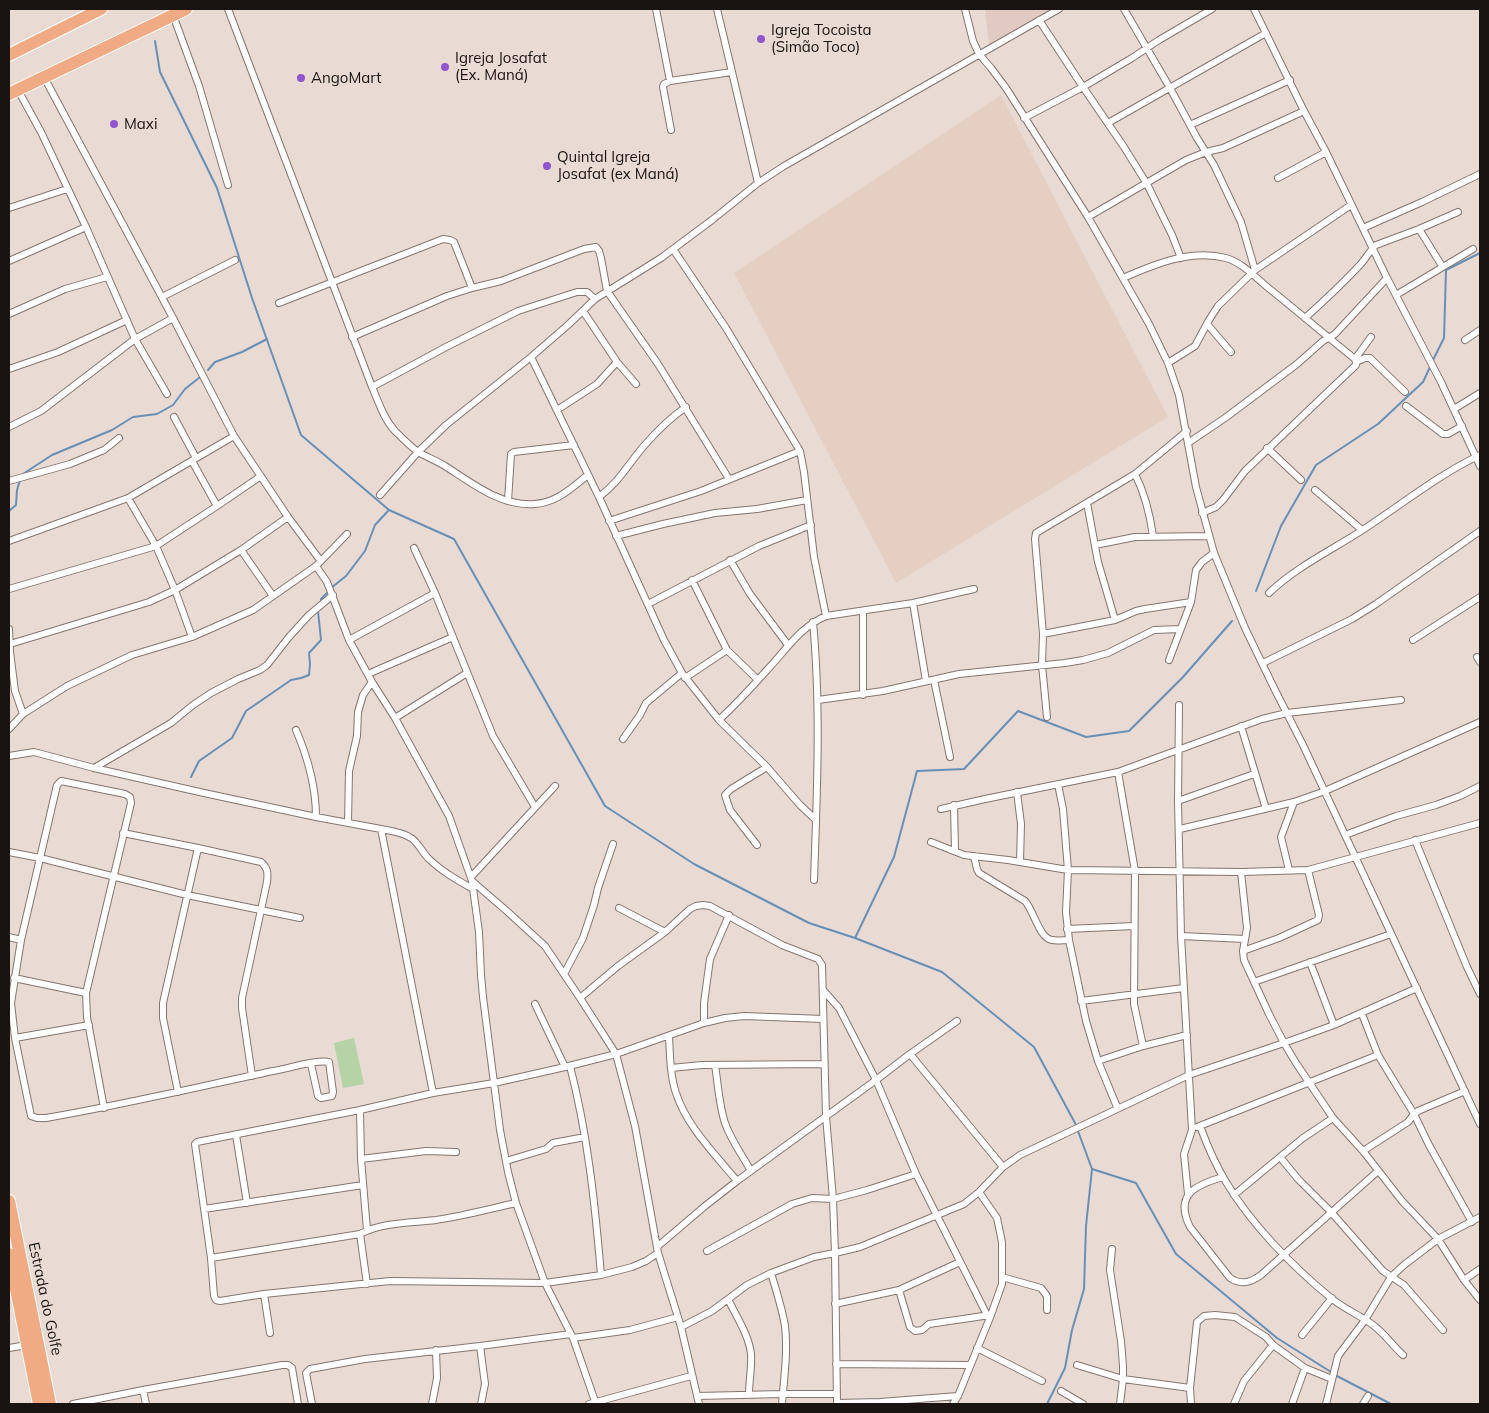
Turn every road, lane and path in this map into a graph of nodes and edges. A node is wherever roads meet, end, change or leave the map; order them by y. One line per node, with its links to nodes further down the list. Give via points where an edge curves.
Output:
1 (101, 9): 15 (highway)
2 (186, 9): 11 (highway)
3 (228, 9): 55 (street)
4 (656, 9): 20 (street)
5 (717, 9): 17 (street)
6 (964, 9): 16 (street)
7 (1059, 9): 12 (street)
8 (1124, 9): 14 (street)
9 (1212, 9): 14 (street)
10 (1254, 9): 13 (street)
11 (173, 15): 18 (highway); 35 (street)
12 (1039, 20): 16 (street); 21 (street)
13 (1266, 33): 19 (street); 22 (street)
14 (1146, 48): 21 (street); 22 (street)
15 (9, 53)
16 (978, 54): 25 (street, via 1006,88); 33 (street)
17 (732, 72): 20 (street); 33 (street)
18 (44, 77): 23 (highway); 59 (street)
19 (1290, 80): 24 (street); 27 (street)
20 (670, 81): 28 (street, via 663,87)
21 (1083, 87): 25 (street); 26 (street)
22 (1170, 88): 26 (street); 27 (street)
23 (13, 92): 36 (street, via 41,132)
24 (1304, 112): 29 (street, via 1223,148); 30 (street)
25 (1024, 118): 40 (street)
26 (1108, 123): 34 (street)
27 (1190, 125): 29 (street)
28 (671, 130)
29 (1206, 152): 34 (street, via 1186,160); 51 (street, via 1244,229)
30 (1326, 152): 32 (street); 37 (street)
31 (1480, 174): 42 (street)
32 (1278, 178)
33 (758, 183): 45 (street)
34 (1147, 184): 40 (street); 47 (street)
35 (228, 185)
36 (68, 189): 38 (street); 41 (street)
37 (1351, 205): 42 (street); 51 (street)
38 (9, 208)
39 (1458, 212): 43 (street)
40 (1088, 217): 53 (street)
41 (86, 226): 48 (street); 52 (street)
42 (1363, 228): 44 (street)
43 (1419, 230): 44 (street); 50 (street)
44 (1372, 248): 54 (street); 65 (street, via 1368,257)
45 (673, 249): 57 (street); 98 (street, via 726,328)
46 (1473, 249): 50 (street)
47 (1182, 258): 51 (street, via 1202,255 1225,258); 53 (street)
48 (9, 260)
49 (235, 260): 59 (street)
50 (1442, 266): 58 (street)
51 (1253, 272): 65 (street); 67 (street, via 1223,301)
52 (107, 277): 63 (street, via 65,289); 66 (street)
53 (1123, 278): 78 (street)
54 (1387, 278): 58 (street); 71 (street)
55 (332, 282): 56 (street, via 450,240 454,242); 61 (street); 69 (street)
56 (472, 288): 57 (street, via 596,247); 69 (street)
57 (607, 291): 60 (street); 86 (street)
58 (1396, 295): 87 (street)
59 (162, 297): 64 (street)
60 (595, 298): 62 (street); 81 (street, via 587,292 577,292 518,311)
61 (279, 303)
62 (583, 311): 75 (street); 77 (street)
63 (9, 314)
64 (173, 318): 72 (street); 93 (street)
65 (1306, 318): 71 (street)
66 (127, 320): 72 (street); 79 (street, via 58,352)
67 (1207, 324): 74 (street); 78 (street, via 1195,346)
68 (1480, 330): 73 (street)
69 (352, 336): 81 (street)
70 (1372, 337): 76 (street)
71 (1328, 338): 76 (street); 95 (street)
72 (135, 339): 84 (street); 91 (street, via 41,411)
73 (1465, 340)
74 (1231, 352)
75 (532, 357): 88 (street); 99 (street, via 456,416)
76 (1356, 360): 82 (street, via 1370,358); 97 (street, via 1356,364)
77 (617, 362): 80 (street); 88 (street, via 597,384)
78 (1168, 363): 92 (street)
79 (9, 369)
80 (636, 384)
81 (372, 387): 99 (street, via 391,426)
82 (1405, 392)
83 (1480, 393): 87 (street)
84 (167, 394)
85 (1406, 406): 90 (street, via 1442,434)
86 (686, 408): 106 (street); 111 (street, via 643,447 611,488)
87 (1454, 409): 90 (street)
88 (556, 410): 96 (street)
89 (174, 417): 101 (street)
90 (1462, 426): 100 (street)
91 (9, 427)
92 (1187, 431): 95 (street); 103 (street)
93 (234, 436): 101 (street); 105 (street)
94 (119, 438): 107 (street, via 104,450 70,464)
95 (1188, 443): 117 (street)
96 (574, 445): 104 (street); 114 (street, via 511,454)
97 (1268, 448): 108 (street); 117 (street, via 1244,471 1216,507)
98 (800, 451): 106 (street); 113 (street)
99 (418, 452): 110 (street); 114 (street, via 480,489)
100 (1478, 456): 102 (street); 121 (street)
101 (194, 459): 112 (street); 116 (street)
102 (1480, 466)
103 (1135, 474): 115 (street); 125 (street, via 1145,497)
104 (588, 475): 111 (street); 114 (street, via 561,497 549,501 536,504)
105 (261, 476): 116 (street); 118 (street)
106 (729, 478): 119 (street, via 701,491)
107 (9, 480)
108 (1301, 480)
109 (1315, 490): 121 (street)
110 (380, 495)
111 (599, 497): 119 (street)
112 (128, 498): 127 (street); 129 (street)
113 (807, 500): 120 (street); 124 (street, via 715,513)
114 (508, 501)
115 (1087, 503): 128 (street); 153 (street, via 1036,533)
116 (217, 506): 129 (street)
117 (1202, 513): 126 (street)
118 (288, 517): 131 (street); 134 (street)
119 (609, 521): 124 (street)
120 (810, 526): 133 (street); 148 (street)
121 (1362, 530): 140 (street, via 1289,576)
122 (1480, 531): 163 (street, via 1352,619)
123 (347, 534): 134 (street)
124 (616, 536): 146 (street)
125 (1153, 536): 126 (street); 128 (street)
126 (1208, 536): 132 (street)
127 (9, 540)
128 (1095, 545): 149 (street)
129 (156, 546): 136 (street); 138 (street)
130 (414, 548): 139 (street)
131 (241, 550): 138 (street); 142 (street)
132 (1214, 553): 144 (street, via 1196,570); 163 (street)
133 (730, 560): 135 (street); 159 (street, via 750,594)
134 (318, 563): 141 (street); 142 (street)
135 (692, 580): 146 (street); 160 (street)
136 (9, 589)
137 (974, 589): 145 (street)
138 (175, 590): 154 (street); 158 (street, via 137,606)
139 (435, 593): 155 (street); 156 (street)
140 (1269, 593)
141 (333, 595): 156 (street); 190 (street, via 309,615 267,665 211,693 171,723)
142 (273, 596): 154 (street, via 247,614)
143 (1480, 597): 157 (street)
144 (1191, 602): 149 (street, via 1136,611); 152 (street)
145 (913, 603): 147 (street); 170 (street)
146 (648, 604): 167 (street)
147 (863, 611): 148 (street); 172 (street)
148 (826, 616): 150 (street)
149 (1115, 620): 153 (street)
150 (813, 622): 159 (street); 173 (street)
151 (9, 629): 158 (street)
152 (1180, 629): 162 (street); 164 (street, via 1150,632 1095,657)
153 (1043, 634): 164 (street)
154 (192, 637): 177 (street, via 115,662 67,686)
155 (452, 637): 165 (street); 166 (street)
156 (349, 640): 166 (street)
157 (1413, 640)
158 (10, 644): 161 (street)
159 (788, 645): 168 (street)
160 (727, 650): 167 (street); 168 (street)
161 (9, 652): 177 (street, via 15,691)
162 (1169, 660)
163 (1263, 662): 176 (street)
164 (1042, 665): 169 (street, via 959,674); 178 (street)
165 (466, 673): 179 (street); 201 (street, via 497,743)
166 (368, 674): 171 (street)
167 (684, 676): 180 (street); 185 (street, via 646,703)
168 (758, 680): 180 (street)
169 (934, 680): 170 (street); 188 (street)
170 (926, 681): 172 (street)
171 (372, 682): 179 (street); 206 (street, via 363,695 358,712 349,771)
172 (863, 695): 173 (street)
173 (818, 700): 205 (street)
174 (1402, 700): 176 (street)
175 (1179, 705): 186 (street)
176 (1287, 713): 182 (street); 196 (street)
177 (23, 714): 183 (street)
178 (1047, 716)
179 (394, 718): 230 (street, via 449,816)
180 (719, 720): 189 (street)
181 (1480, 722): 196 (street)
182 (1241, 726): 186 (street); 192 (street)
183 (9, 729)
184 (296, 730): 204 (street, via 313,780)
185 (623, 739)
186 (1178, 751): 191 (street); 198 (street)
187 (9, 756): 190 (street, via 34,752)
188 (950, 757)
189 (767, 767): 205 (street); 215 (street, via 725,796 730,810)
190 (94, 768): 204 (street)
191 (1118, 772): 193 (street); 226 (street)
192 (1254, 774): 198 (street); 203 (street)
193 (1058, 784): 197 (street); 223 (street)
194 (555, 786): 201 (street)
195 (1480, 786): 211 (street)
196 (1325, 791): 199 (street); 211 (street)
197 (1017, 792): 200 (street); 222 (street)
198 (1178, 801): 209 (street)
199 (1294, 802): 203 (street); 224 (street, via 1281,837)
200 (954, 805): 202 (street); 217 (street)
201 (535, 807): 230 (street)
202 (941, 809)
203 (1266, 809): 209 (street)
204 (316, 817): 206 (street)
205 (816, 820): 231 (street)
206 (348, 823): 208 (street)
207 (1480, 823): 212 (street)
208 (381, 829): 232 (street, via 411,838 436,865); 289 (street)
209 (1180, 829): 227 (street)
210 (123, 834): 216 (street); 221 (street, via 130,797 61,782 57,785); 229 (street)
211 (1346, 836): 220 (street)
212 (1415, 840): 220 (street); 257 (street)
213 (931, 842): 217 (street)
214 (613, 844): 249 (street, via 583,938)
215 (756, 845)
216 (198, 848): 233 (street); 235 (street, via 262,862 268,874)
217 (955, 851): 219 (street)
218 (9, 852): 221 (street)
219 (974, 856): 222 (street); 246 (street, via 979,873 1030,906 1047,938)
220 (1355, 857): 225 (street); 241 (street)
221 (40, 858): 229 (street); 245 (street)
222 (1020, 862): 223 (street)
223 (1068, 870): 226 (street); 239 (street)
224 (1289, 870): 225 (street); 228 (street)
225 (1308, 870): 247 (street, via 1318,920)
226 (1135, 871): 227 (street); 238 (street)
227 (1180, 871): 228 (street); 242 (street)
228 (1241, 872): 244 (street)
229 (113, 877): 233 (street); 255 (street)
230 (472, 879): 232 (street); 249 (street, via 542,943)
231 (814, 880)
232 (473, 889): 286 (street)
233 (187, 895): 235 (street); 287 (street, via 162,1010)
234 (619, 908): 240 (street)
235 (261, 910): 237 (street); 283 (street, via 242,998)
236 (729, 916): 240 (street, via 710,906 696,906); 254 (street, via 782,945 818,959 822,965); 265 (street, via 710,959)
237 (300, 918)
238 (1134, 926): 239 (street); 256 (street)
239 (1067, 929): 246 (street)
240 (665, 932): 258 (street)
241 (1391, 934): 248 (street); 253 (street)
242 (1181, 936): 244 (street); 252 (street)
243 (9, 937): 245 (street)
244 (1245, 939): 247 (street)
245 (21, 940): 250 (street)
246 (1069, 940): 259 (street)
247 (1243, 951): 251 (street, via 1246,968)
248 (1310, 962): 251 (street); 267 (street)
249 (564, 974): 258 (street)
250 (14, 978): 255 (street); 260 (street)
251 (1254, 982): 271 (street)
252 (1184, 988): 256 (street); 268 (street)
253 (1417, 988): 262 (street); 288 (street)
254 (823, 990): 263 (street); 284 (street, via 839,1008)
255 (86, 993): 266 (street)
256 (1134, 994): 259 (street); 272 (street)
257 (1480, 994)
258 (580, 998): 273 (street)
259 (1081, 1001): 276 (street)
260 (10, 1003): 270 (street)
261 (535, 1004): 280 (street)
262 (1362, 1014): 267 (street); 275 (street)
263 (823, 1019): 265 (street, via 744,1016); 278 (street)
264 (957, 1021): 274 (street)
265 (704, 1024): 269 (street)
266 (89, 1025): 270 (street); 291 (street)
267 (1334, 1026): 271 (street)
268 (1187, 1035): 272 (street); 282 (street)
269 (669, 1036): 273 (street); 281 (street)
270 (15, 1038): 291 (street, via 31,1116 46,1118)
271 (1284, 1044): 282 (street); 285 (street)
272 (1143, 1046): 276 (street)
273 (616, 1054): 280 (street); 330 (street, via 635,1126)
274 (910, 1054): 284 (street); 308 (street)
275 (1378, 1055): 285 (street); 295 (street)
276 (1098, 1061): 292 (street)
277 (311, 1064): 277 (street, via 329,1062 332,1096 318,1096); 283 (street)
278 (824, 1064): 279 (street); 296 (street)
279 (715, 1065): 281 (street); 309 (street, via 725,1124)
280 (568, 1067): 286 (street); 302 (street, via 578,1096)
281 (671, 1068): 313 (street, via 676,1092 688,1118)
282 (1189, 1075): 292 (street); 300 (street)
283 (252, 1076): 287 (street)
284 (876, 1080): 296 (street); 311 (street)
285 (1309, 1082): 297 (street); 299 (street)
286 (494, 1083): 289 (street); 307 (street)
287 (178, 1092): 291 (street)
288 (1465, 1092): 293 (street); 295 (street)
289 (433, 1093): 294 (street)
290 (1480, 1105): 293 (street)
291 (104, 1108)
292 (1118, 1108): 308 (street, via 1020,1154)
293 (1472, 1108): 298 (street)
294 (360, 1110): 301 (street); 306 (street)
295 (1414, 1114): 303 (street, via 1408,1122); 326 (street)
296 (826, 1116): 309 (street); 318 (street)
297 (1333, 1118): 303 (street); 305 (street)
298 (1480, 1124)
299 (1200, 1126): 300 (street); 312 (street)
300 (1192, 1130): 316 (street, via 1184,1154)
301 (236, 1135): 320 (street); 322 (street, via 195,1144)
302 (585, 1137): 307 (street, via 553,1143 546,1150); 339 (street)
303 (1363, 1151): 310 (street)
304 (456, 1152): 306 (street, via 419,1151)
305 (1280, 1157): 317 (street); 323 (street)
306 (361, 1158): 314 (street)
307 (506, 1161): 321 (street)
308 (1003, 1167): 315 (street)
309 (751, 1171): 313 (street)
310 (1378, 1171): 323 (street); 328 (street)
311 (916, 1174): 318 (street); 324 (street)
312 (1223, 1177): 316 (street, via 1200,1184); 317 (street)
313 (737, 1181): 330 (street)
314 (363, 1185): 320 (street); 327 (street)
315 (979, 1192): 324 (street, via 964,1204); 340 (street, via 997,1218 1002,1242)
316 (1188, 1194): 334 (street, via 1184,1206 1190,1227 1230,1278 1242,1283 1253,1281)
317 (1234, 1195): 334 (street)
318 (833, 1199): 331 (street, via 812,1198 792,1204); 332 (street)
319 (9, 1201): 386 (highway, Estrada do Golfe)
320 (247, 1203): 322 (street)
321 (516, 1203): 327 (street, via 449,1218 386,1225); 343 (street)
322 (204, 1209): 335 (street)
323 (1331, 1212): 334 (street); 341 (street)
324 (936, 1215): 332 (street, via 860,1247); 336 (street)
325 (1480, 1217): 326 (street)
326 (1472, 1222): 328 (street)
327 (363, 1232): 335 (street); 344 (street)
328 (1438, 1239): 341 (street); 342 (street)
329 (1112, 1249): 373 (street, via 1110,1270 1121,1341)
330 (658, 1250): 339 (street, via 646,1261); 353 (street)
331 (707, 1251)
332 (835, 1253): 338 (street); 350 (street)
333 (9, 1254): 360 (highway, Estrada do Golfe)
334 (1283, 1254): 347 (street)
335 (211, 1258): 346 (street, via 216,1300)
336 (960, 1262): 345 (street); 352 (street)
337 (1480, 1269): 342 (street)
338 (771, 1273): 348 (street); 379 (street, via 785,1334)
339 (601, 1275): 343 (street)
340 (1002, 1276): 351 (street, via 1041,1288); 352 (street, via 1002,1284)
341 (1391, 1277): 354 (street); 356 (street, via 1404,1285)
342 (1464, 1280): 349 (street)
343 (545, 1283): 344 (street, via 390,1281); 359 (street)
344 (367, 1284): 346 (street)
345 (899, 1290): 350 (street); 352 (street, via 910,1327 915,1331 929,1324)
346 (264, 1294): 357 (street)
347 (1332, 1298): 354 (street); 358 (street)
348 (728, 1299): 355 (street); 378 (street, via 751,1355)
349 (1480, 1300)
350 (835, 1304): 367 (street)
351 (1048, 1310)
352 (989, 1315): 364 (street)
353 (678, 1317): 355 (street); 359 (street, via 630,1330)
354 (1365, 1320): 366 (street); 372 (street, via 1340,1354)
355 (681, 1327): 371 (street)
356 (1443, 1330)
357 (270, 1333)
358 (1302, 1334)
359 (572, 1336): 362 (street); 393 (street)
360 (27, 1345): 363 (street); 385 (highway, Estrada do Golfe)
361 (1273, 1345): 370 (street); 375 (street, via 1235,1317 1204,1316 1197,1322); 400 (street, via 1244,1381)
362 (480, 1346): 365 (street); 392 (street, via 485,1384)
363 (9, 1348)
364 (977, 1348): 368 (street); 374 (street)
365 (436, 1350): 390 (street, via 310,1369 306,1373); 391 (street, via 437,1378)
366 (1403, 1355)
367 (836, 1364): 368 (street); 380 (street)
368 (970, 1365): 382 (street)
369 (1077, 1365): 373 (street)
370 (1305, 1368): 372 (street); 401 (street)
371 (691, 1376): 381 (street); 393 (street)
372 (1332, 1378): 402 (street)
373 (1123, 1379): 375 (street); 398 (street)
374 (1042, 1381)
375 (1190, 1388): 399 (street)
376 (143, 1390): 387 (street); 388 (street); 389 (street, via 288,1365 292,1368)
377 (1061, 1390): 397 (street)
378 (749, 1394): 379 (street); 381 (street)
379 (783, 1394): 380 (street); 395 (street)
380 (836, 1394): 384 (street)
381 (697, 1396): 394 (street)
382 (958, 1396): 384 (street); 396 (street)
383 (1368, 1396): 403 (street)
384 (837, 1403)
385 (39, 1404)
386 (50, 1404)
387 (73, 1404)
388 (146, 1404)
389 (298, 1404)
390 (312, 1404)
391 (432, 1404)
392 (481, 1404)
393 (593, 1404)
394 (699, 1404)
395 (782, 1404)
396 (953, 1404)
397 (1083, 1404)
398 (1120, 1404)
399 (1191, 1404)
400 (1234, 1404)
401 (1292, 1404)
402 (1326, 1404)
403 (1363, 1404)

